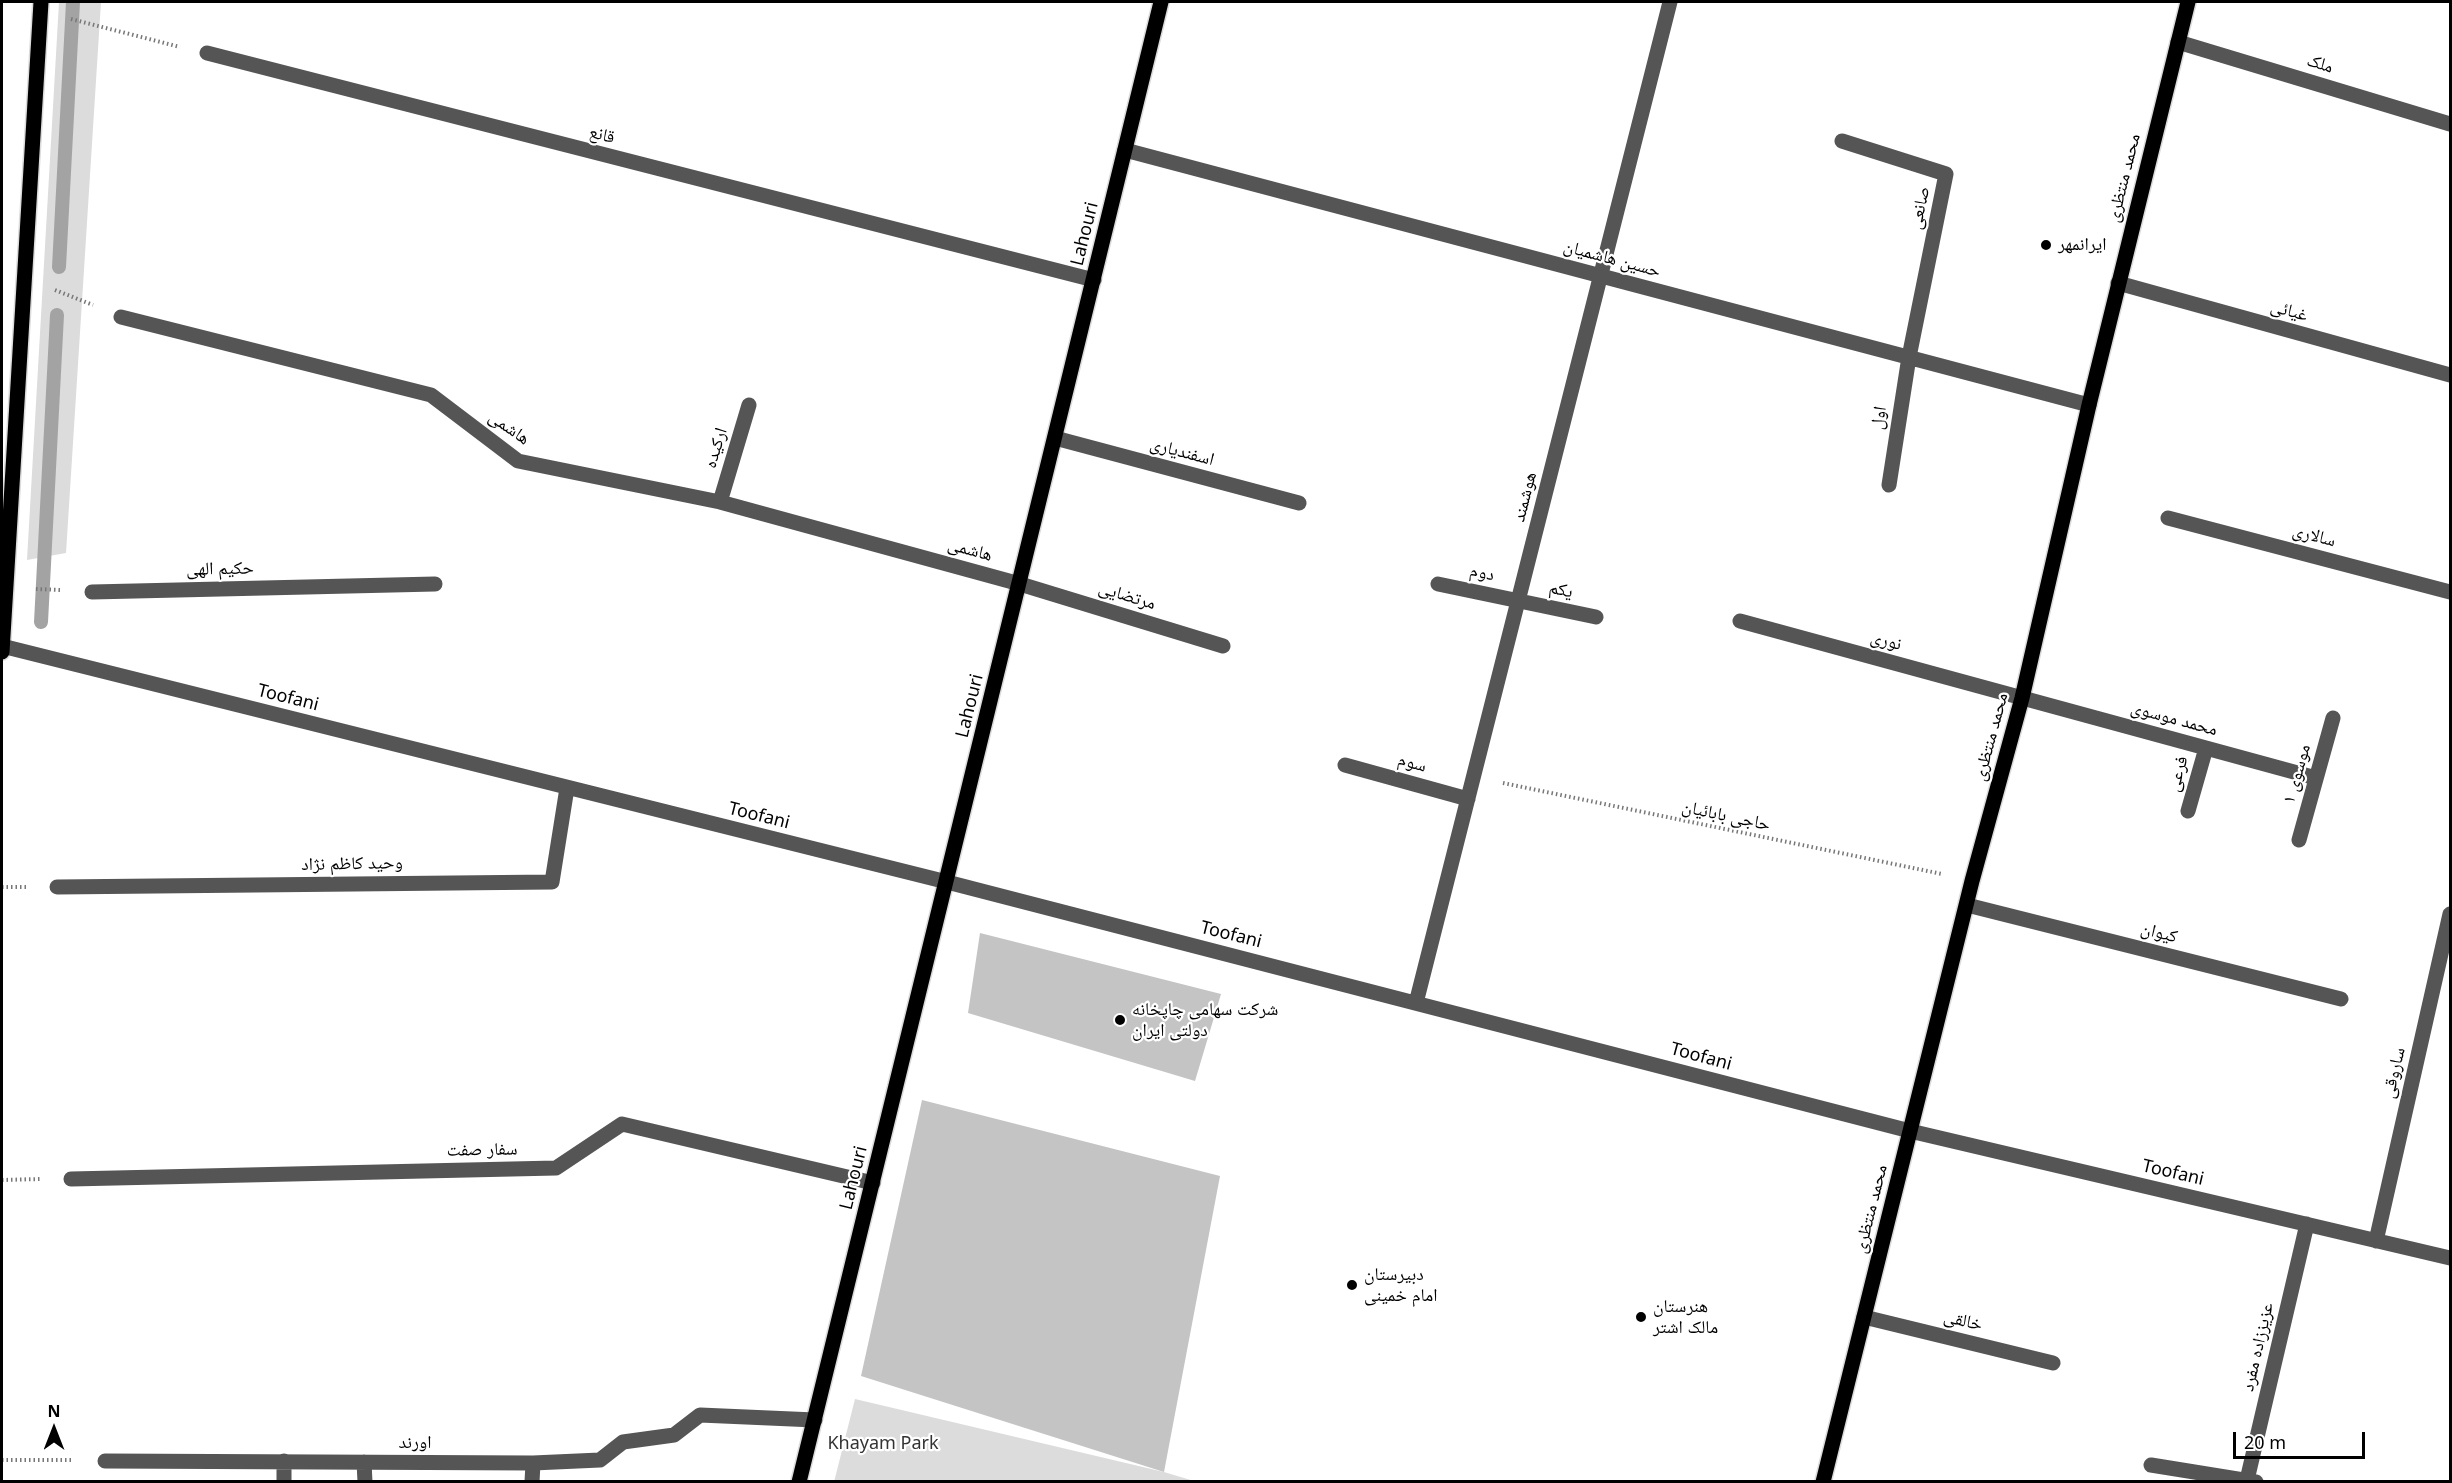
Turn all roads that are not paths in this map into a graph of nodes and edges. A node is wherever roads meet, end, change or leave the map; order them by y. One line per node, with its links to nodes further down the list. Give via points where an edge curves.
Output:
1 (41, 2): 31 (main road)
2 (1161, 2): 9 (main road, Lahouri)
3 (1671, 2): 10 (street, هوشمند)
4 (2187, 2): 5 (main road, محمد منتظری)
5 (2178, 42): 7 (street, ملک); 12 (main road, محمد منتظری)
6 (207, 53): 11 (street, قانع)
7 (2451, 124)
8 (1842, 141): 14 (street, صانعی, via 1946,174)
9 (1125, 150): 10 (street, حسین هاشمیان); 11 (main road, Lahouri)
10 (1601, 276): 14 (street, حسین هاشمیان); 28 (street, هوشمند)
11 (1094, 280): 18 (main road, Lahouri)
12 (2118, 283): 15 (street, غیائی); 17 (main road, محمد منتظری)
13 (121, 317): 20 (street, هاشمی, via 431,395 518,460)
14 (1909, 357): 17 (street, حسین هاشمیان); 19 (street, اول)
15 (2451, 375)
16 (749, 405): 20 (street, ارکیده)
17 (2089, 405): 34 (main road, محمد منتظری)
18 (1055, 438): 21 (street, اسفندیاری); 24 (main road, Lahouri)
19 (1888, 485)
20 (720, 501): 24 (street, هاشمی)
21 (1299, 503)
22 (2168, 518): 27 (street, سالاری)
23 (435, 584): 26 (street, حکیم الهی)
24 (1020, 584): 32 (street, مرتضایی); 43 (main road, Lahouri)
25 (1438, 584): 28 (street, دوم)
26 (92, 592)
27 (2451, 592)
28 (1518, 601): 29 (street, یکم); 40 (street, هوشمند)
29 (1596, 617)
30 (1740, 621): 34 (street, نوری)
31 (2, 646): 33 (main road); 39 (street, Toofani)
32 (1223, 646)
33 (2, 652)
34 (2022, 698): 36 (street, محمد موسوی); 45 (main road, محمد منتظری)
35 (2333, 718): 38 (street, موسوی ۱)
36 (2206, 748): 38 (street, محمد موسوی); 41 (street, فرعی)
37 (1345, 765): 40 (street, سوم)
38 (2316, 778): 42 (street, موسوی ۱)
39 (567, 788): 43 (street, Toofani); 44 (street, وحید کاظم نژاد, via 552,882)
40 (1468, 799): 48 (street, هوشمند)
41 (2188, 811)
42 (2299, 840)
43 (947, 882): 48 (street, Toofani); 51 (main road, Lahouri)
44 (57, 887)
45 (1967, 905): 47 (street, کیوان); 49 (main road, محمد منتظری)
46 (2451, 914): 53 (street, ساروقی)
47 (2341, 999)
48 (1416, 1003): 49 (street, Toofani)
49 (1910, 1131): 52 (street, Toofani); 55 (main road, محمد منتظری)
50 (71, 1179): 51 (street, سفار صفت, via 556,1168 622,1124)
51 (873, 1183): 57 (main road, Lahouri)
52 (2307, 1224): 53 (street, Toofani); 63 (street, عزیززاده مفرد)
53 (2376, 1241): 54 (street, Toofani)
54 (2451, 1258)
55 (1864, 1317): 56 (street, خالقی); 68 (main road, محمد منتظری)
56 (2053, 1362)
57 (815, 1420): 61 (street, اورند, via 700,1415 674,1435 623,1442 600,1460); 67 (main road, Lahouri)
58 (105, 1461): 59 (street, اورند)
59 (284, 1461): 60 (street, اورند); 64 (street)
60 (364, 1462): 61 (street, اورند); 65 (street)
61 (533, 1463): 66 (street)
62 (2151, 1465): 63 (street)
63 (2251, 1481)
64 (284, 1482)
65 (364, 1482)
66 (532, 1482)
67 (799, 1482)
68 (1823, 1482)

